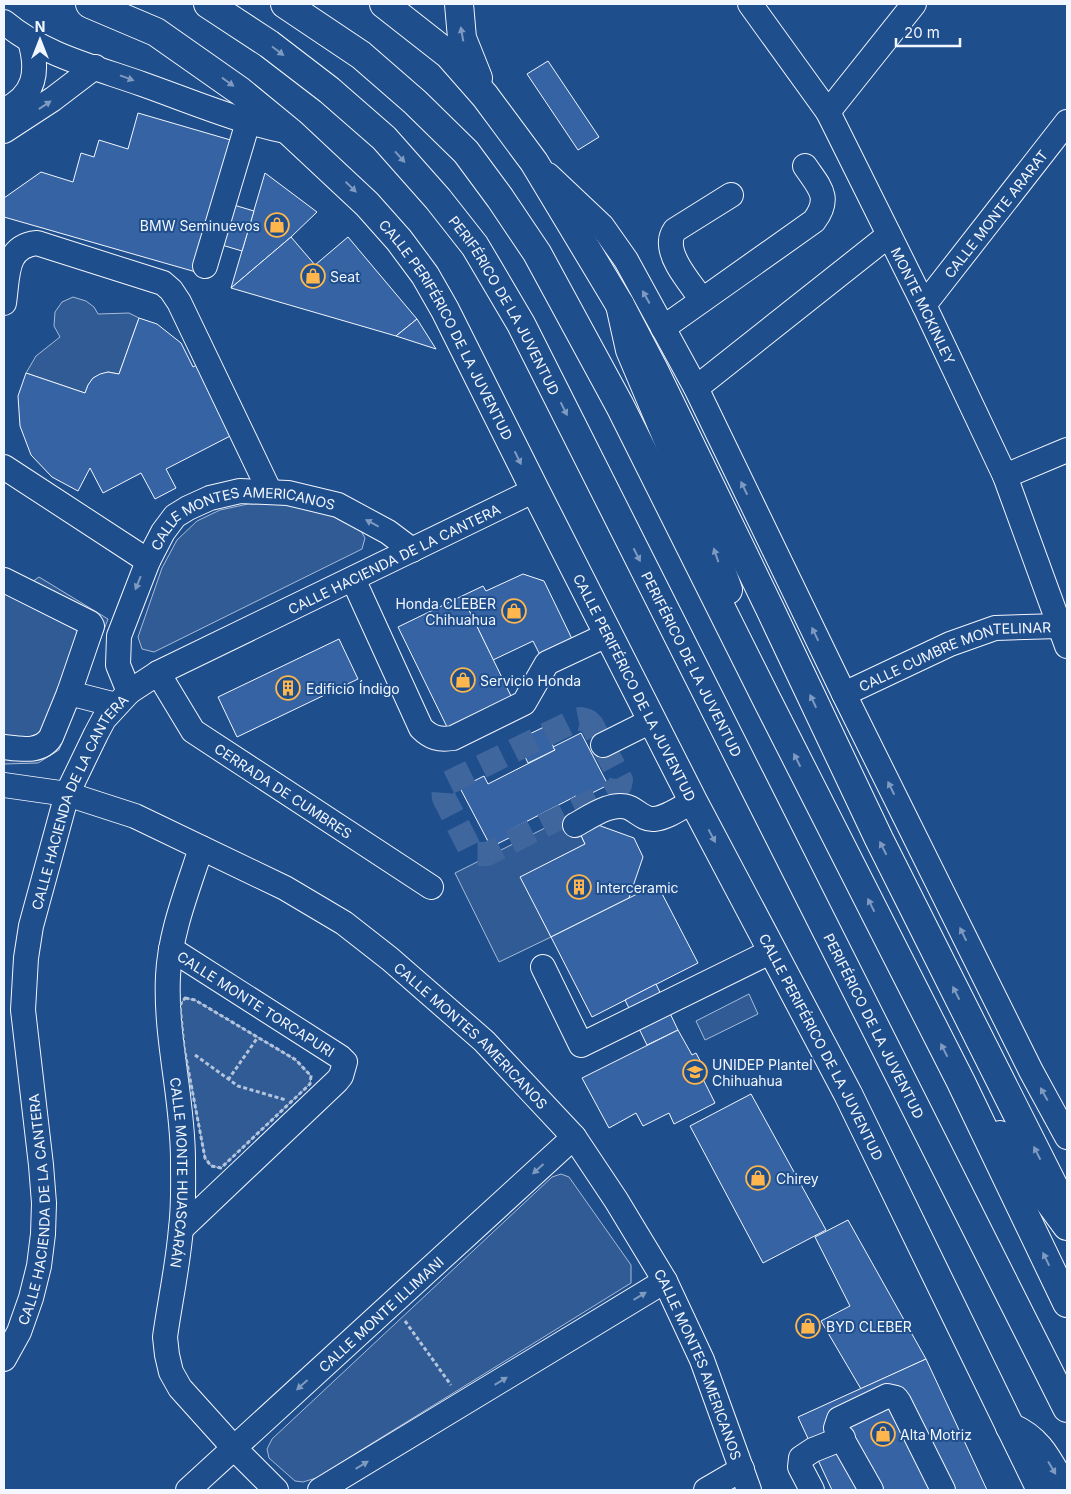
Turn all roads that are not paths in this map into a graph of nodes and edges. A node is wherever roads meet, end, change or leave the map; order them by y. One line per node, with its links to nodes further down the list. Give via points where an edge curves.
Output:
1 (90, 4): 17 (main road, CALLE PERIFÉRICO DE LA JUVENTUD, one-way to 17, via 156,32 240,91)
2 (208, 4): 68 (main road, PERIFÉRICO DE LA JUVENTUD, one-way to 68, via 269,44 384,138 475,246 521,324)
3 (285, 4): 46 (main road, via 361,55 415,102 466,152 500,198 537,254 620,406)
4 (384, 4): 11 (main road, via 449,55)
5 (459, 4): 11 (main road, one-way to 5, via 462,38)
6 (750, 4): 13 (street, MONTE MCKINLEY)
7 (914, 4): 13 (street)
8 (4, 22): 9 (street)
9 (30, 41): 10 (street, via 68,59); 12 (street, via 35,70 31,87 20,101)
10 (95, 67): 14 (street, one-way to 14); 16 (street, one-way to 10)
11 (485, 96): 18 (main road)
12 (4, 110)
13 (828, 112): 21 (street, MONTE MCKINLEY)
14 (248, 122): 17 (street); 22 (street)
15 (1067, 122): 26 (street, CALLE MONTE ARARAT)
16 (4, 131)
17 (290, 132): 32 (main road, CALLE PERIFÉRICO DE LA JUVENTUD, one-way to 32, via 367,204 425,275)
18 (534, 162): 25 (main road); 27 (street, one-way to 18, via 626,260 602,226)
19 (805, 166): 23 (street, via 824,201 822,211 814,221)
20 (731, 195): 23 (street, via 674,230 670,240 681,269)
21 (889, 234): 26 (street, MONTE MCKINLEY); 28 (street)
22 (205, 266)
23 (702, 300): 27 (street)
24 (4, 303): 33 (street, via 12,256 29,244 37,243 163,283 179,302)
25 (620, 305): 35 (main road); 46 (main road, one-way to 25, via 710,539 630,350)
26 (924, 305): 31 (street, MONTE MCKINLEY)
27 (663, 328): 28 (street)
28 (696, 388): 34 (street, one-way to 28)
29 (1067, 450): 31 (street)
30 (4, 467): 37 (street)
31 (1005, 476): 41 (street, MONTE MCKINLEY)
32 (535, 490): 36 (street, CALLE HACIENDA DE LA CANTERA); 40 (main road, CALLE PERIFÉRICO DE LA JUVENTUD)
33 (270, 492): 36 (street, CALLE MONTES AMERICANOS, one-way to 33, via 388,532 338,505 288,492); 37 (street, CALLE MONTES AMERICANOS, via 240,491 210,498 188,508 175,516)
34 (759, 518): 35 (street); 44 (street, one-way to 34)
35 (732, 530): 62 (main road, one-way to 35, via 875,831)
36 (412, 550): 38 (street, CALLE HACIENDA DE LA CANTERA)
37 (148, 561): 45 (street, CALLE MONTES AMERICANOS, one-way to 45, via 119,636)
38 (352, 579): 40 (street, via 421,728 430,736 443,739 452,738 524,703 547,664); 42 (street, CALLE HACIENDA DE LA CANTERA)
39 (4, 580): 43 (street, via 92,626)
40 (609, 634): 47 (main road, CALLE PERIFÉRICO DE LA JUVENTUD)
41 (1065, 634): 44 (street, CALLE CUMBRE MONTELINAR, via 995,628 950,644)
42 (158, 673): 45 (street, CALLE HACIENDA DE LA CANTERA); 55 (street, CERRADA DE CUMBRES, via 193,731)
43 (70, 693): 45 (street); 49 (street, via 47,744 32,748)
44 (844, 694): 61 (street, one-way to 44)
45 (122, 698): 51 (street, CALLE HACIENDA DE LA CANTERA, via 104,719)
46 (767, 700): 59 (main road, one-way to 46)
47 (652, 720): 48 (street); 52 (main road, CALLE PERIFÉRICO DE LA JUVENTUD)
48 (603, 745)
49 (4, 747)
50 (4, 785): 51 (street, CALLE MONTES AMERICANOS)
51 (67, 794): 54 (street, CALLE MONTES AMERICANOS, via 135,816); 67 (street, CALLE HACIENDA DE LA CANTERA, via 31,926 23,983 25,1034 44,1202 42,1234 31,1298 19,1332)
52 (693, 801): 53 (street, via 654,819 628,807 618,807); 57 (main road, CALLE PERIFÉRICO DE LA JUVENTUD, one-way to 57)
53 (576, 824)
54 (201, 848): 56 (street, CALLE MONTE HUASCARÁN); 60 (street, CALLE MONTES AMERICANOS, via 285,888 351,929 390,959 484,1041)
55 (430, 887)
56 (171, 949): 64 (street, CALLE MONTE HUASCARÁN, via 168,998 182,1125); 64 (street, CALLE MONTE TORCAPURI, via 345,1062 337,1081)
57 (772, 951): 58 (street, via 581,1045); 69 (main road, CALLE PERIFÉRICO DE LA JUVENTUD, via 848,1094)
58 (543, 967)
59 (961, 1082): 63 (main road); 66 (main road, one-way to 59)
60 (574, 1137): 65 (street, CALLE MONTES AMERICANOS); 71 (street, CALLE MONTE ILLIMANI, one-way to 71)
61 (1067, 1137)
62 (1067, 1213)
63 (1067, 1226)
64 (182, 1228): 71 (street, CALLE MONTE HUASCARÁN, via 165,1337 171,1372 180,1388)
65 (665, 1281): 72 (street, CALLE MONTES AMERICANOS, via 702,1360); 75 (street, one-way to 65)
66 (1067, 1302)
67 (4, 1359)
68 (1067, 1408)
69 (1010, 1427): 80 (main road, CALLE PERIFÉRICO DE LA JUVENTUD); 81 (main road, one-way to 81, via 1032,1438)
70 (843, 1438): 77 (street, via 807,1458); 78 (street); 79 (street, via 836,1428 839,1420 887,1396 896,1398)
71 (234, 1448): 73 (street, CALLE MONTE ILLIMANI); 74 (street, CALLE MONTE HUASCARÁN)
72 (746, 1480): 76 (street)
73 (188, 1490)
74 (276, 1490)
75 (320, 1490)
76 (706, 1490)
77 (812, 1490)
78 (871, 1490)
79 (943, 1490)
80 (1041, 1490)
81 (1065, 1490)

